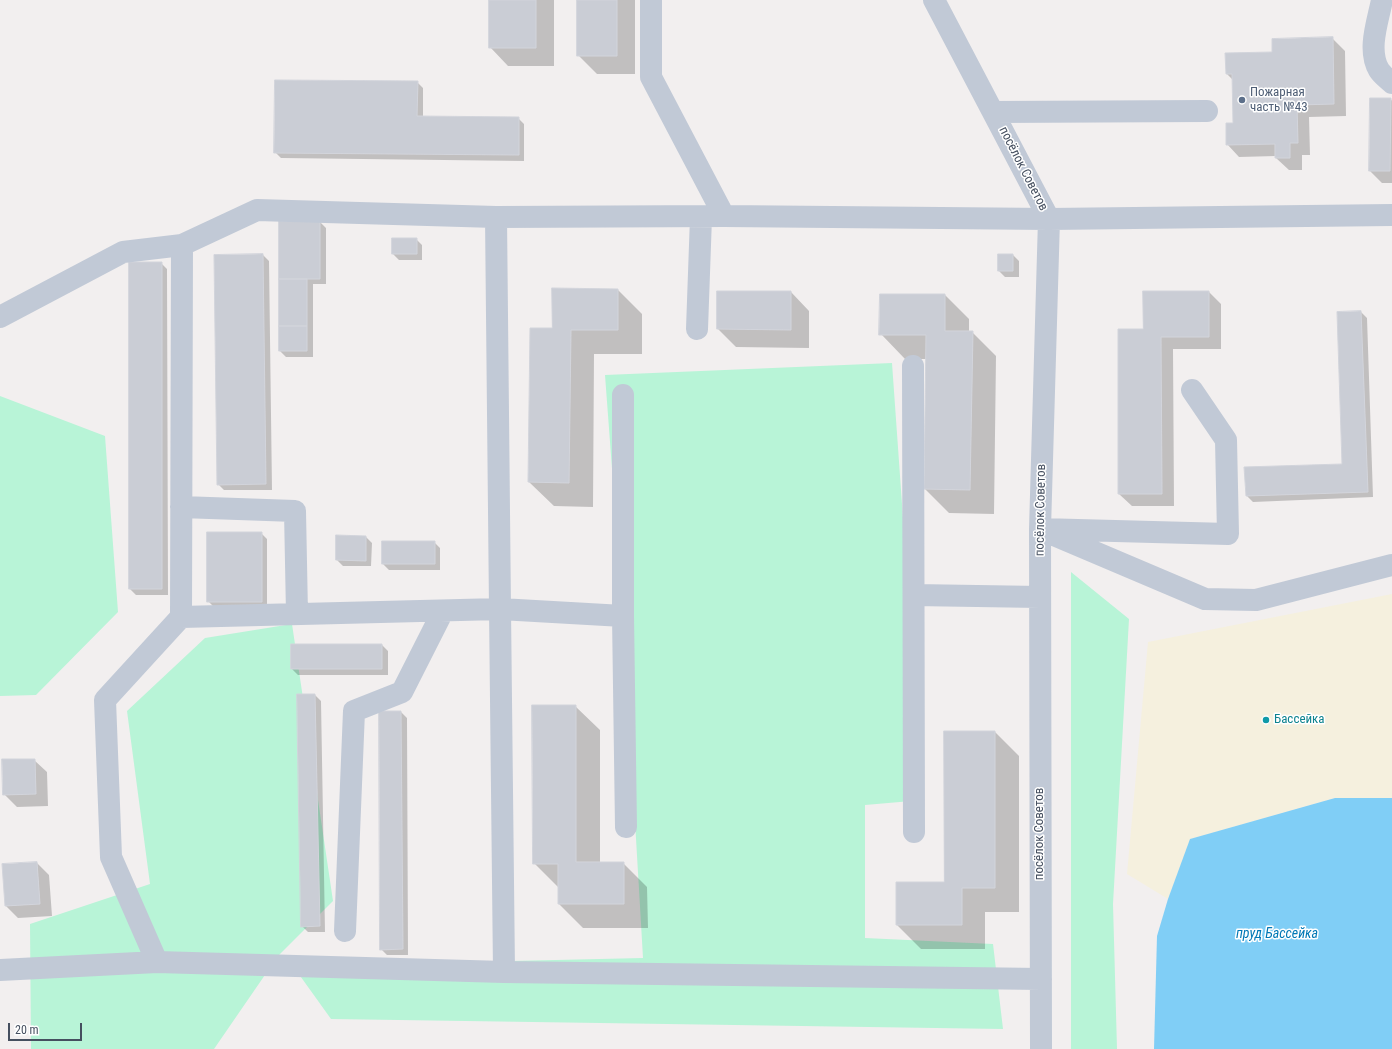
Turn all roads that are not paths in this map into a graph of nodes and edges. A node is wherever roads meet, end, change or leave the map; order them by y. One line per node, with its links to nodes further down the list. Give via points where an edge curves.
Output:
1 (651, 0): 8 (street, via 651,77)
2 (934, 0): 6 (street, посёлок Советов)
3 (1382, 0): 4 (street, via 1374,43 1374,58 1379,70)
4 (1392, 83)
5 (1207, 111): 6 (street)
6 (993, 112): 11 (street, посёлок Советов)
7 (1392, 215): 11 (street)
8 (724, 216): 10 (street); 11 (street)
9 (496, 217): 10 (street); 12 (street, via 257,210); 23 (street)
10 (701, 217): 14 (street)
11 (1049, 219): 19 (street, посёлок Советов)
12 (182, 245): 13 (street, via 123,252); 18 (street)
13 (0, 317)
14 (697, 329)
15 (913, 366): 21 (street)
16 (1192, 390): 19 (street, via 1226,440 1228,534)
17 (623, 395): 26 (street)
18 (181, 507): 25 (street, via 295,511); 27 (street)
19 (1040, 529): 20 (street, via 1205,599 1256,600); 22 (street, посёлок Советов)
20 (1392, 565)
21 (914, 596): 22 (street); 29 (street)
22 (1040, 597): 34 (street, посёлок Советов)
23 (500, 609): 24 (street); 26 (street); 33 (street)
24 (443, 611): 25 (street); 30 (street, via 402,692 354,711)
25 (297, 614): 27 (street)
26 (623, 616): 28 (street)
27 (181, 617): 31 (street, via 105,700 111,857)
28 (626, 827)
29 (914, 832)
30 (345, 931)
31 (157, 962): 32 (street); 33 (street)
32 (0, 970)
33 (504, 972): 34 (street)
34 (1041, 979): 35 (street, посёлок Советов)
35 (1041, 1049)

